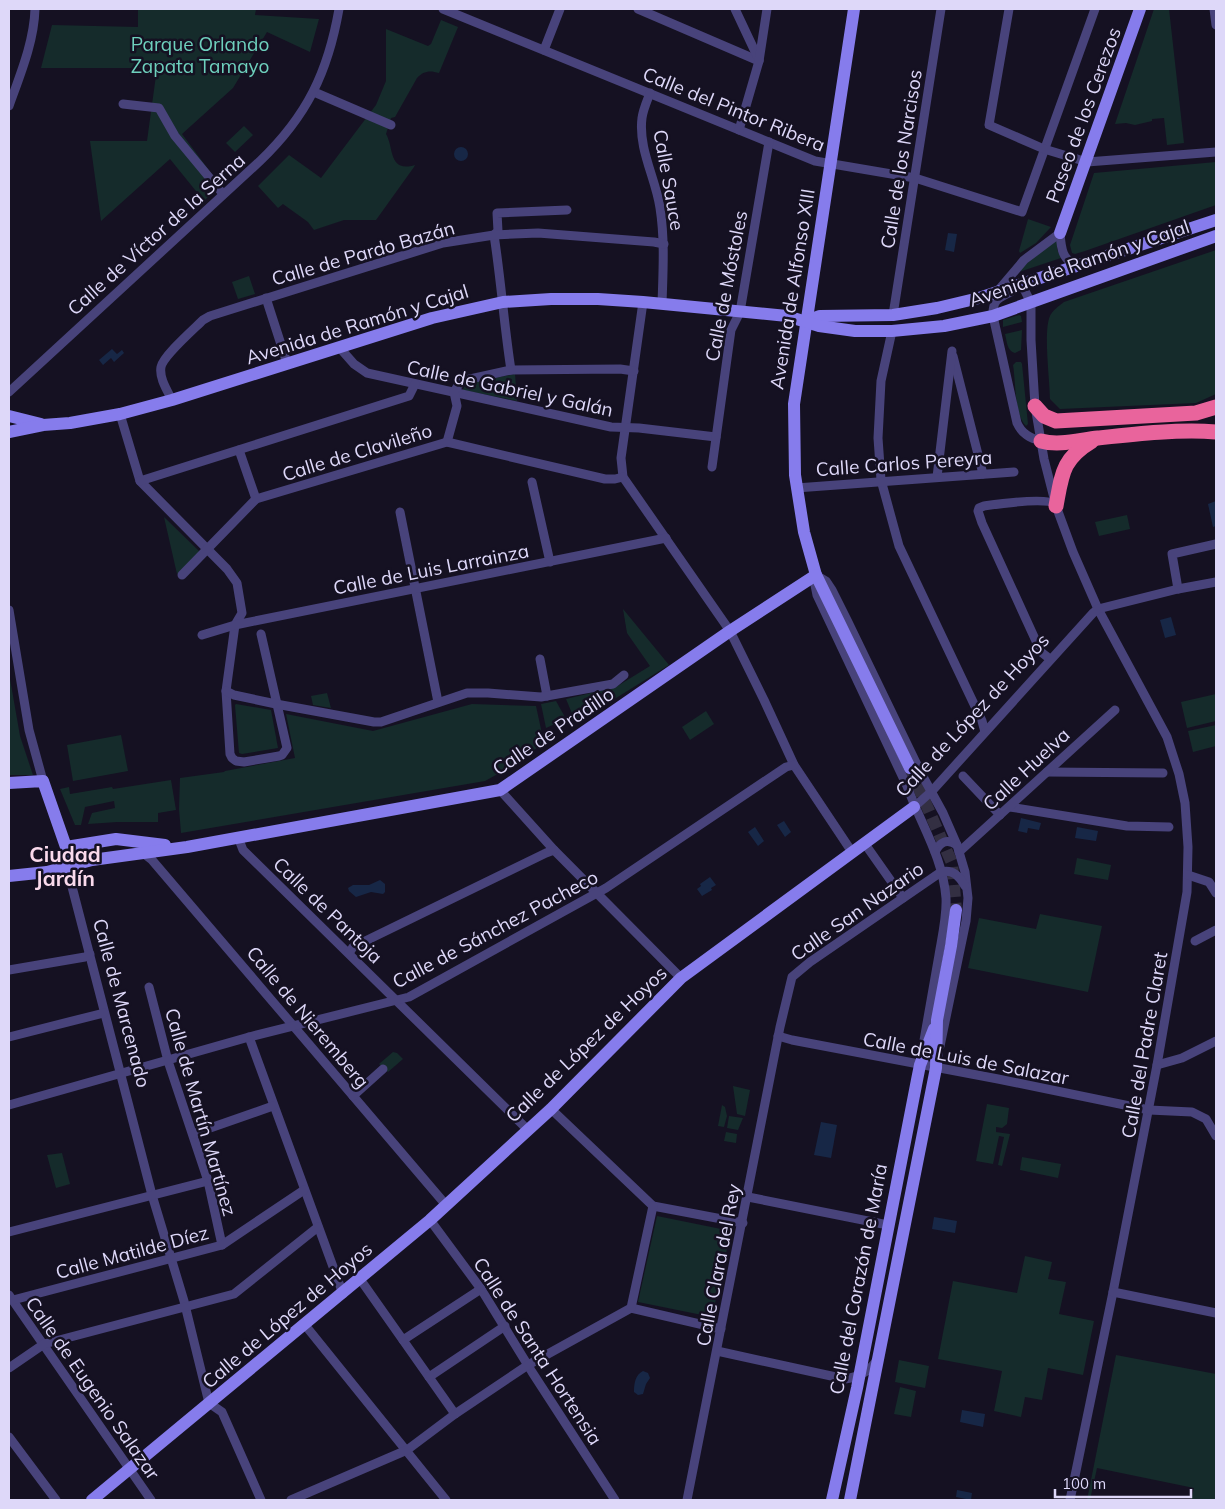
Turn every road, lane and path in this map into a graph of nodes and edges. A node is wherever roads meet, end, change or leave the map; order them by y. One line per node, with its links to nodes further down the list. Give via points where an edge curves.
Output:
1 (35, 9): 20 (street, via 28,46)
2 (339, 9): 17 (street, Calle de Víctor de la Serna, via 326,63)
3 (443, 9): 15 (street, Calle del Pintor Ribera)
4 (560, 9): 15 (street)
5 (735, 9): 16 (street)
6 (767, 9): 16 (street)
7 (854, 9): 27 (street, Avenida de Alfonso XIII)
8 (941, 9): 28 (street, Calle de los Narcisos)
9 (1008, 9): 24 (street, via 989,125)
10 (1095, 9): 24 (street)
11 (1140, 9): 26 (street, Paseo de los Cerezos)
12 (1214, 9): 14 (street)
13 (644, 10): 16 (street)
14 (1216, 25)
15 (544, 50): 18 (street, Calle del Pintor Ribera)
16 (759, 61): 22 (street)
17 (314, 92): 21 (street); 29 (street, Calle de Víctor de la Serna, via 274,147)
18 (650, 93): 22 (street, Calle del Pintor Ribera); 35 (street, Calle Sauce, via 642,130 660,206)
19 (123, 104): 29 (street, via 159,108 175,136)
20 (9, 106)
21 (391, 125)
22 (739, 130): 23 (street, Calle del Pintor Ribera)
23 (769, 142): 27 (street, Calle del Pintor Ribera); 44 (street, Calle de Móstoles)
24 (1044, 149): 26 (street); 28 (street, Calle del Pintor Ribera, via 1022,212)
25 (1216, 152): 26 (street)
26 (1087, 162): 32 (street, Paseo de los Cerezos)
27 (830, 164): 28 (street, Calle del Pintor Ribera); 47 (street, Avenida de Alfonso XIII)
28 (915, 178): 45 (street, Calle de los Narcisos)
29 (223, 194): 54 (street, Calle de Víctor de la Serna)
30 (567, 210): 33 (street, via 497,213 498,230)
31 (1211, 222): 36 (street, Avenida de Ramón y Cajal)
32 (1060, 233): 36 (street, Paseo de los Cerezos, via 1066,259); 38 (street, Paseo de los Cerezos, via 1024,260)
33 (494, 235): 35 (street, Calle de Pardo Bazán, via 538,233); 39 (street, Calle de Pardo Bazán, via 443,243); 40 (street)
34 (1212, 237): 42 (street, Avenida de Ramón y Cajal)
35 (664, 244): 43 (street, Calle Sauce)
36 (1082, 264): 37 (street, Avenida de Ramón y Cajal)
37 (1018, 286): 38 (street, Avenida de Ramón y Cajal); 42 (street, via 1024,289); 46 (street, via 993,304)
38 (996, 292): 45 (street, Avenida de Ramón y Cajal, via 937,308)
39 (266, 298): 50 (street); 56 (street, Calle de Pardo Bazán, via 203,320 166,358 161,367 163,382)
40 (503, 302): 41 (street, Avenida de Ramón y Cajal, via 551,299); 49 (street, Avenida de Ramón y Cajal, via 432,318); 51 (street)
41 (643, 302): 43 (street, Avenida de Ramón y Cajal); 52 (street)
42 (1031, 302): 46 (street, Avenida de Ramón y Cajal); 57 (street, Calle del Padre Claret)
43 (662, 304): 44 (street, Avenida de Ramón y Cajal)
44 (740, 312): 47 (street, Avenida de Ramón y Cajal); 65 (street, Calle de Móstoles, via 731,330)
45 (893, 315): 47 (street, Avenida de Ramón y Cajal, via 820,316)
46 (993, 316): 48 (street, Avenida de Ramón y Cajal, via 944,326); 67 (street, via 1017,423 1026,436)
47 (806, 321): 48 (street, Avenida de Ramón y Cajal, via 855,331); 78 (street, Avenida de Alfonso XIII, via 794,404)
48 (892, 331): 75 (street, via 881,381 878,438)
49 (339, 347): 50 (street, Avenida de Ramón y Cajal); 53 (street, Calle de Gabriel y Galán, via 367,373)
50 (287, 363): 56 (street, Avenida de Ramón y Cajal)
51 (510, 370): 52 (street); 55 (street, via 461,381)
52 (634, 371): 62 (street)
53 (415, 384): 55 (street, Calle de Gabriel y Galán); 69 (street, via 409,396)
54 (9, 392)
55 (454, 392): 62 (street, Calle de Gabriel y Galán); 68 (street, via 458,406)
56 (172, 400): 59 (street, Avenida de Ramón y Cajal)
57 (1035, 406): 58 (highway, via 1044,416 1056,421 1196,413); 67 (street, Calle del Padre Claret)
58 (1216, 407)
59 (120, 414): 61 (street, Avenida de Ramón y Cajal); 76 (street)
60 (9, 416): 61 (street, Avenida de Ramón y Cajal)
61 (43, 425): 63 (street, Avenida de Ramón y Cajal)
62 (625, 428): 65 (street, Calle de Gabriel y Galán); 73 (street, via 621,458)
63 (9, 432)
64 (1216, 432): 66 (highway, via 1199,430)
65 (716, 436): 70 (street, Calle de Móstoles)
66 (1098, 438): 67 (highway, via 1053,444); 80 (highway, via 1078,450 1067,464)
67 (1041, 441): 80 (street, Calle del Padre Claret)
68 (447, 442): 73 (street, Calle de Clavileño, via 605,479); 79 (street, Calle de Clavileño)
69 (239, 450): 76 (street); 79 (street)
70 (712, 467)
71 (1014, 472): 72 (street, Calle Carlos Pereyra)
72 (983, 474): 74 (street, Calle Carlos Pereyra); 74 (street, via 952,350)
73 (623, 477): 82 (street)
74 (937, 477): 75 (street, Calle Carlos Pereyra)
75 (881, 480): 78 (street, Calle Carlos Pereyra); 105 (street, via 900,546)
76 (140, 481): 84 (street)
77 (532, 482): 85 (street)
78 (796, 488): 87 (street, Avenida de Alfonso XIII)
79 (256, 500): 84 (street, Calle de Clavileño)
80 (1056, 505): 91 (street, Calle del Padre Claret); 98 (street, via 1049,500 1034,501 984,506 978,511 1042,652)
81 (400, 512): 90 (street)
82 (666, 538): 85 (street, Calle de Luis Larrainza); 94 (street)
83 (1216, 544): 89 (street, via 1172,554)
84 (207, 550): 86 (street, Calle de Clavileño); 93 (street, via 237,583 242,613)
85 (550, 562): 90 (street, Calle de Luis Larrainza)
86 (182, 575)
87 (816, 575): 94 (street, Calle de Pradillo); 107 (street, Avenida de Alfonso XIII); 114 (street, Avenida de Alfonso XIII, via 832,590); 115 (street, Avenida de Alfonso XIII, via 817,595)
88 (1216, 582): 89 (street)
89 (1178, 589): 91 (street)
90 (415, 590): 93 (street, Calle de Luis Larrainza); 102 (street)
91 (1098, 609): 98 (street, Calle de López de Hoyos); 132 (street, Calle del Padre Claret, via 1175,757 1185,803)
92 (9, 610): 111 (street, Calle de Marcenado, via 29,730)
93 (235, 626): 96 (street, Calle de Luis Larrainza); 100 (street)
94 (730, 631): 106 (street); 113 (street, Calle de Pradillo)
95 (261, 634): 103 (street)
96 (202, 635)
97 (540, 659): 101 (street)
98 (1050, 659): 105 (street, Calle de López de Hoyos)
99 (624, 675): 101 (street, via 613,684)
100 (226, 691): 103 (street); 103 (street, via 232,758 236,761 279,756 285,751)
101 (547, 696): 102 (street, via 477,692)
102 (438, 702): 103 (street, via 374,722)
103 (276, 704)
104 (1115, 710): 108 (street, Calle Huelva)
105 (985, 732): 114 (street, Calle de López de Hoyos)
106 (794, 766): 126 (street); 136 (street, Calle de Sánchez Pacheco, via 786,767)
107 (910, 768)
108 (1047, 772): 109 (street); 116 (street, Calle Huelva)
109 (1163, 773)
110 (963, 776): 117 (street)
111 (43, 782): 112 (street); 122 (street, Calle de Marcenado)
112 (9, 783)
113 (500, 790): 119 (street, Calle de Pradillo); 125 (street)
114 (932, 791): 115 (street, Calle de López de Hoyos); 124 (street, Calle del Corazón de María)
115 (914, 807): 121 (street, Calle de López de Hoyos); 127 (street, Calle del Corazón de María)
116 (1010, 807): 117 (street, Calle Huelva); 118 (street, via 1127,826)
117 (1000, 816): 124 (street, Calle Huelva)
118 (1169, 827)
119 (238, 837): 123 (street, Calle de Pradillo); 141 (street, Calle de Pantoja, via 243,850)
120 (116, 839): 122 (street, Calle de Pradillo); 123 (street, Calle de Pradillo); 129 (street, via 121,848)
121 (865, 844): 126 (street, Calle de López de Hoyos); 137 (street)
122 (66, 847): 130 (street, Calle de Marcenado)
123 (187, 847): 128 (street, Calle de Pradillo)
124 (958, 849): 127 (street, via 952,842 945,841); 134 (street, Calle del Corazón de María)
125 (554, 850): 136 (street); 141 (street, via 354,947)
126 (852, 852): 145 (street, Calle de López de Hoyos)
127 (935, 852): 131 (street, Calle del Corazón de María)
128 (142, 854): 129 (street, Calle de Pradillo); 150 (street, Calle de Nieremberg, via 152,860)
129 (116, 856): 130 (street, Calle de Pradillo)
130 (69, 866): 133 (street, Calle de Pradillo); 142 (street, Calle de Marcenado)
131 (941, 872): 134 (street, via 955,873); 137 (street, Calle San Nazario); 156 (street, Calle del Corazón de María, via 946,906)
132 (1188, 875): 135 (street, via 1209,882); 157 (street, Calle del Padre Claret)
133 (9, 876)
134 (967, 888): 158 (street, Calle del Corazón de María, via 964,933)
135 (1216, 893)
136 (597, 894): 145 (street); 147 (street, Calle de Sánchez Pacheco)
137 (903, 898): 144 (street, Calle San Nazario)
138 (956, 910): 149 (street, Calle del Corazón de María)
139 (1216, 930): 140 (street)
140 (1195, 941)
141 (349, 953): 147 (street, Calle de Pantoja)
142 (90, 954): 143 (street); 148 (street, Calle de Marcenado)
143 (9, 970)
144 (792, 977): 151 (street, Calle Clara del Rey)
145 (681, 978): 164 (street, Calle de López de Hoyos)
146 (149, 988): 155 (street, Calle de Martín Martínez)
147 (397, 1001): 150 (street, Calle de Sánchez Pacheco); 166 (street, Calle de Pantoja)
148 (104, 1013): 152 (street); 160 (street, Calle de Marcenado)
149 (937, 1020): 156 (street, Calle del Corazón de María); 158 (street, Calle del Corazón de María)
150 (293, 1025): 153 (street, Calle de Sánchez Pacheco); 161 (street, Calle de Nieremberg)
151 (778, 1036): 156 (street, Calle de Luis de Salazar); 174 (street, Calle Clara del Rey)
152 (9, 1037)
153 (249, 1037): 155 (street, Calle de Sánchez Pacheco); 163 (street)
154 (1216, 1041): 157 (street, via 1182,1058)
155 (168, 1061): 160 (street, Calle de Sánchez Pacheco); 167 (street, Calle de Martín Martínez)
156 (920, 1065): 158 (street, Calle de Luis de Salazar); 169 (street, Calle del Corazón de María)
157 (1158, 1065): 165 (street, Calle del Padre Claret)
158 (936, 1068): 165 (street, Calle de Luis de Salazar); 172 (street, Calle del Corazón de María)
159 (383, 1069): 161 (street)
160 (120, 1073): 162 (street, Calle de Sánchez Pacheco); 173 (street, Calle de Marcenado)
161 (353, 1096): 175 (street, Calle de Nieremberg)
162 (9, 1105)
163 (273, 1106): 167 (street); 171 (street)
164 (550, 1109): 166 (street, Calle de López de Hoyos); 176 (street)
165 (1149, 1110): 168 (street, via 1200,1115); 187 (street, Calle del Padre Claret)
166 (528, 1129): 175 (street, Calle de López de Hoyos)
167 (193, 1134): 170 (street, Calle de Martín Martínez)
168 (1216, 1136)
169 (904, 1143): 172 (street, via 901,1184); 179 (street, Calle del Corazón de María)
170 (208, 1181): 173 (street); 182 (street, Calle de Martín Martínez)
171 (304, 1190): 180 (street); 182 (street, Calle Matilde Díez)
172 (911, 1191): 185 (street, Calle del Corazón de María)
173 (152, 1195): 181 (street); 183 (street, Calle de Marcenado)
174 (748, 1197): 178 (street, Calle Clara del Rey); 179 (street)
175 (446, 1205): 177 (street, Calle de López de Hoyos)
176 (652, 1206): 178 (street); 191 (street)
177 (430, 1220): 184 (street, Calle de López de Hoyos); 186 (street, Calle de Santa Hortensia)
178 (743, 1223): 195 (street, Calle Clara del Rey)
179 (888, 1225): 185 (street, via 894,1237 889,1273); 202 (street, Calle del Corazón de María)
180 (318, 1227): 188 (street); 190 (street, via 234,1294)
181 (9, 1232)
182 (222, 1245): 183 (street, Calle Matilde Díez)
183 (172, 1260): 189 (street, Calle Matilde Díez); 190 (street, Calle de Marcenado)
184 (360, 1279): 188 (street, Calle de López de Hoyos); 196 (street)
185 (892, 1286): 199 (street, Calle del Corazón de María)
186 (481, 1289): 194 (street, Calle de Santa Hortensia); 196 (street)
187 (1113, 1292): 192 (street); 221 (street, Calle del Padre Claret)
188 (343, 1294): 193 (street, Calle de López de Hoyos)
189 (11, 1297): 197 (street, Calle de Eugenio Salazar)
190 (186, 1307): 197 (street); 205 (street, Calle de Marcenado)
191 (631, 1308): 195 (street); 200 (street)
192 (1216, 1313)
193 (305, 1325): 205 (street, Calle de López de Hoyos); 209 (street)
194 (505, 1326): 200 (street, Calle de Santa Hortensia); 203 (street)
195 (722, 1329): 198 (street, Calle Clara del Rey)
196 (403, 1340): 203 (street)
197 (44, 1344): 201 (street); 210 (street, Calle de Eugenio Salazar)
198 (717, 1352): 202 (street, via 838,1378); 218 (street, Calle Clara del Rey)
199 (879, 1358): 202 (street, via 870,1369); 207 (street, Calle del Corazón de María)
200 (528, 1365): 206 (street); 217 (street, Calle de Santa Hortensia)
201 (9, 1368)
202 (859, 1375): 204 (street, Calle del Corazón de María)
203 (429, 1376): 206 (street)
204 (857, 1388): 207 (street, via 856,1416); 219 (street, Calle del Corazón de María)
205 (209, 1403): 210 (street, Calle de López de Hoyos); 214 (street, via 222,1412)
206 (455, 1414): 209 (street)
207 (866, 1420): 220 (street, Calle del Corazón de María)
208 (9, 1438): 211 (street)
209 (407, 1450): 215 (street); 216 (street)
210 (130, 1470): 212 (street, Calle de López de Hoyos); 213 (street, Calle de Eugenio Salazar)
211 (56, 1500)
212 (92, 1500)
213 (151, 1500)
214 (261, 1500)
215 (291, 1500)
216 (446, 1500)
217 (615, 1500)
218 (687, 1500)
219 (832, 1500)
220 (850, 1500)
221 (1070, 1500)

